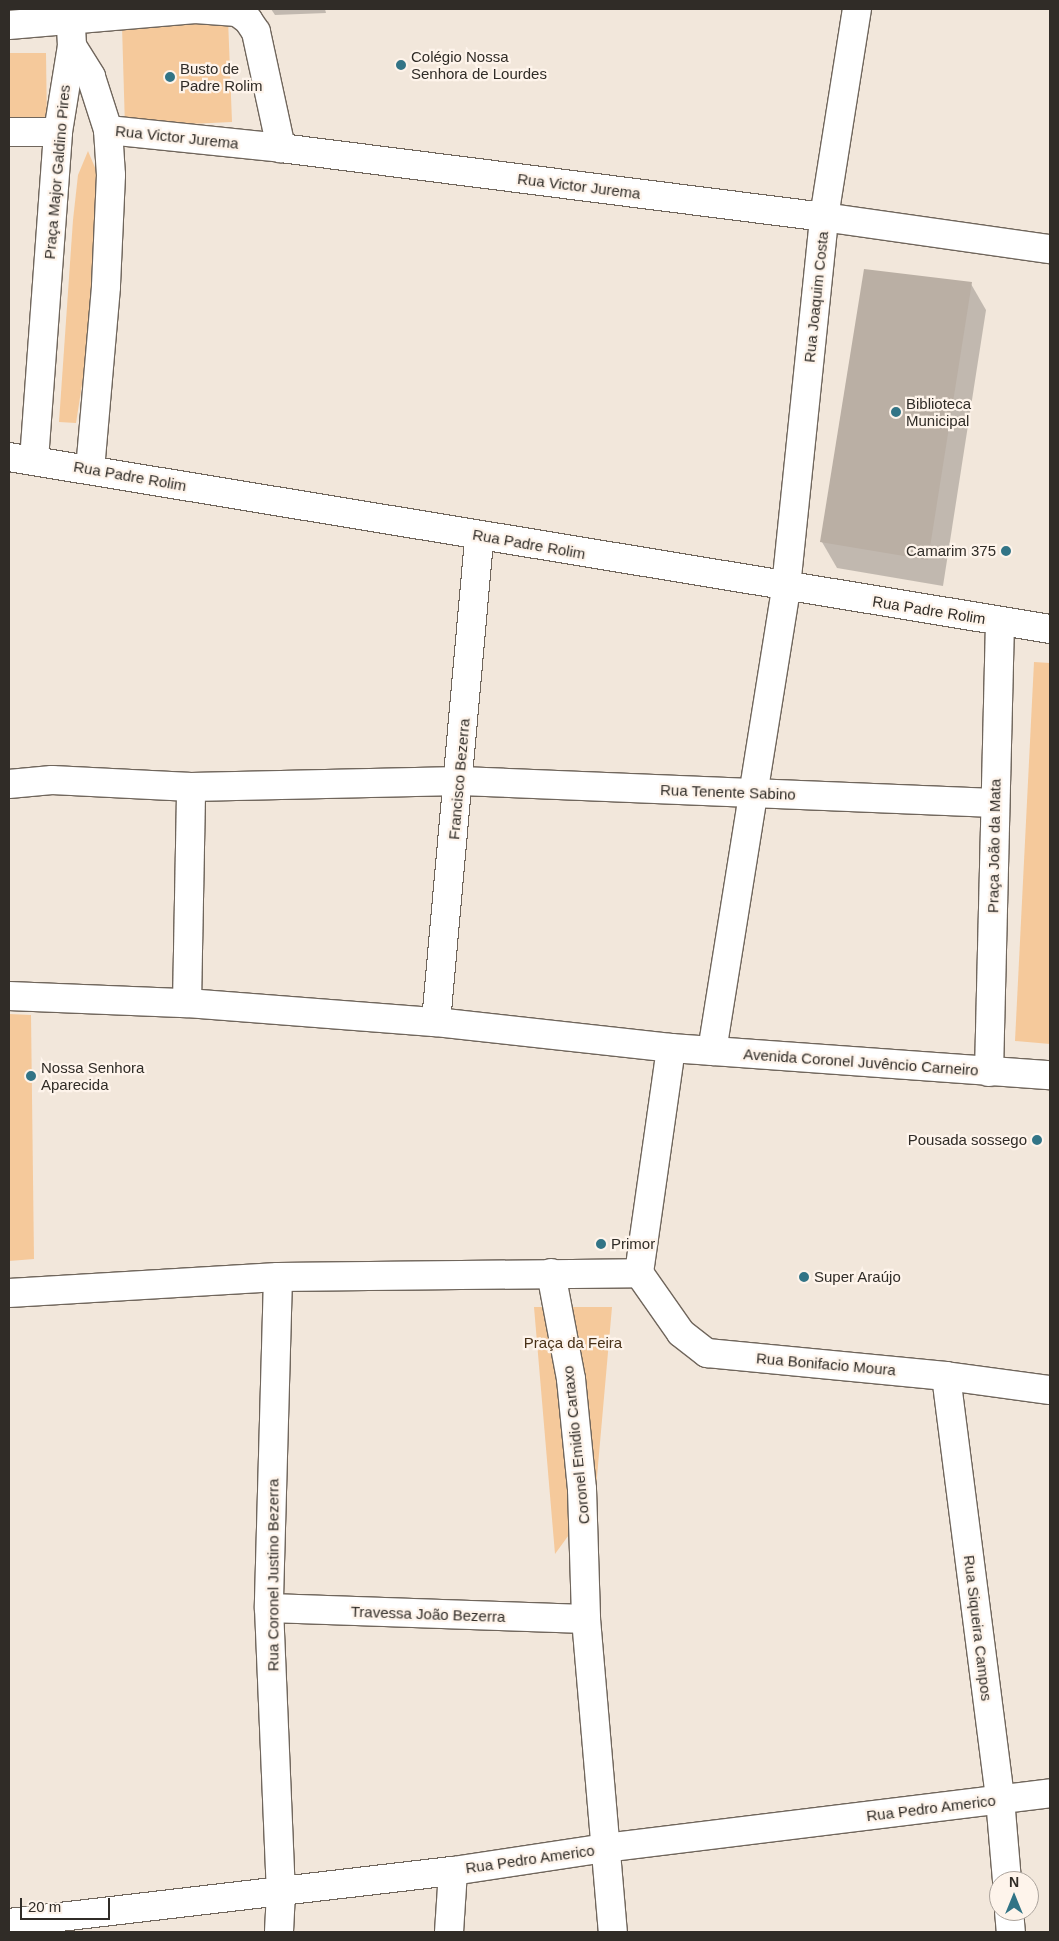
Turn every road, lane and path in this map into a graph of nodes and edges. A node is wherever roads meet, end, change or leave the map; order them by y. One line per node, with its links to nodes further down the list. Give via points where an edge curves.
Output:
1 (857, 9): 8 (street, Rua Joaquim Costa)
2 (9, 25): 3 (street)
3 (71, 26): 4 (street, Praça Major Galdino Pires); 6 (street, Praça Major Galdino Pires); 7 (street, via 195,9 237,12 256,32)
4 (108, 130): 7 (street, Rua Victor Jurema); 11 (street, Praça Major Galdino Pires, via 111,175 106,287)
5 (9, 132): 6 (street)
6 (58, 132): 10 (street, Praça Major Galdino Pires)
7 (281, 148): 8 (street, Rua Victor Jurema)
8 (824, 217): 9 (street, Rua Victor Jurema); 13 (street, Rua Joaquim Costa)
9 (1050, 249)
10 (22, 458): 11 (street, Rua Padre Rolim)
11 (90, 468): 12 (street, Rua Padre Rolim)
12 (479, 536): 13 (street, Rua Padre Rolim); 16 (street, Francisco Bezerra)
13 (786, 587): 14 (street, Rua Padre Rolim); 19 (street, Rua Joaquim Costa)
14 (1000, 621): 15 (street, Rua Padre Rolim); 20 (street, Praça João da Mata)
15 (1050, 629)
16 (460, 781): 18 (street, Rua Tenente Sabino); 19 (street, Rua Tenente Sabino); 23 (street, Francisco Bezerra)
17 (9, 784): 18 (street, Rua Tenente Sabino, via 52,780)
18 (191, 787): 22 (street)
19 (754, 793): 20 (street, Rua Tenente Sabino); 25 (street, Rua Joaquim Costa)
20 (995, 803): 26 (street, Praça João da Mata)
21 (9, 996): 22 (street, Avenida Coronel Juvêncio Carneiro)
22 (188, 1003): 23 (street, Avenida Coronel Juvêncio Carneiro)
23 (436, 1022): 24 (street, Avenida Coronel Juvêncio Carneiro)
24 (671, 1048): 25 (street, Avenida Coronel Juvêncio Carneiro); 29 (street)
25 (712, 1051): 26 (street, Avenida Coronel Juvêncio Carneiro)
26 (989, 1072): 27 (street, Avenida Coronel Juvêncio Carneiro)
27 (1050, 1075)
28 (551, 1274): 29 (street); 30 (street); 35 (street, Coronel Emidio Cartaxo, via 571,1379 581,1470 586,1526)
29 (639, 1274): 32 (street, Rua Bonifacio Moura, via 681,1333 707,1353)
30 (278, 1277): 31 (street); 34 (street, Rua Coronel Justino Bezerra)
31 (9, 1293)
32 (946, 1376): 33 (street, Rua Bonifacio Moura); 37 (street, Rua Siqueira Campos)
33 (1050, 1390)
34 (269, 1608): 35 (street, Travessa João Bezerra); 41 (street, Rua Coronel Justino Bezerra)
35 (586, 1619): 38 (street, Coronel Emidio Cartaxo)
36 (1050, 1793): 37 (street, Rua Pedro Americo)
37 (1000, 1799): 38 (street, Rua Pedro Americo); 40 (street, Rua Siqueira Campos)
38 (605, 1848): 39 (street, Rua Pedro Americo); 45 (street, Coronel Emidio Cartaxo)
39 (453, 1871): 41 (street, Rua Pedro Americo); 44 (street)
40 (1006, 1871)
41 (281, 1892): 42 (street, Rua Pedro Americo); 43 (street, Rua Coronel Justino Bezerra)
42 (9, 1923)
43 (279, 1932)
44 (449, 1932)
45 (612, 1932)

